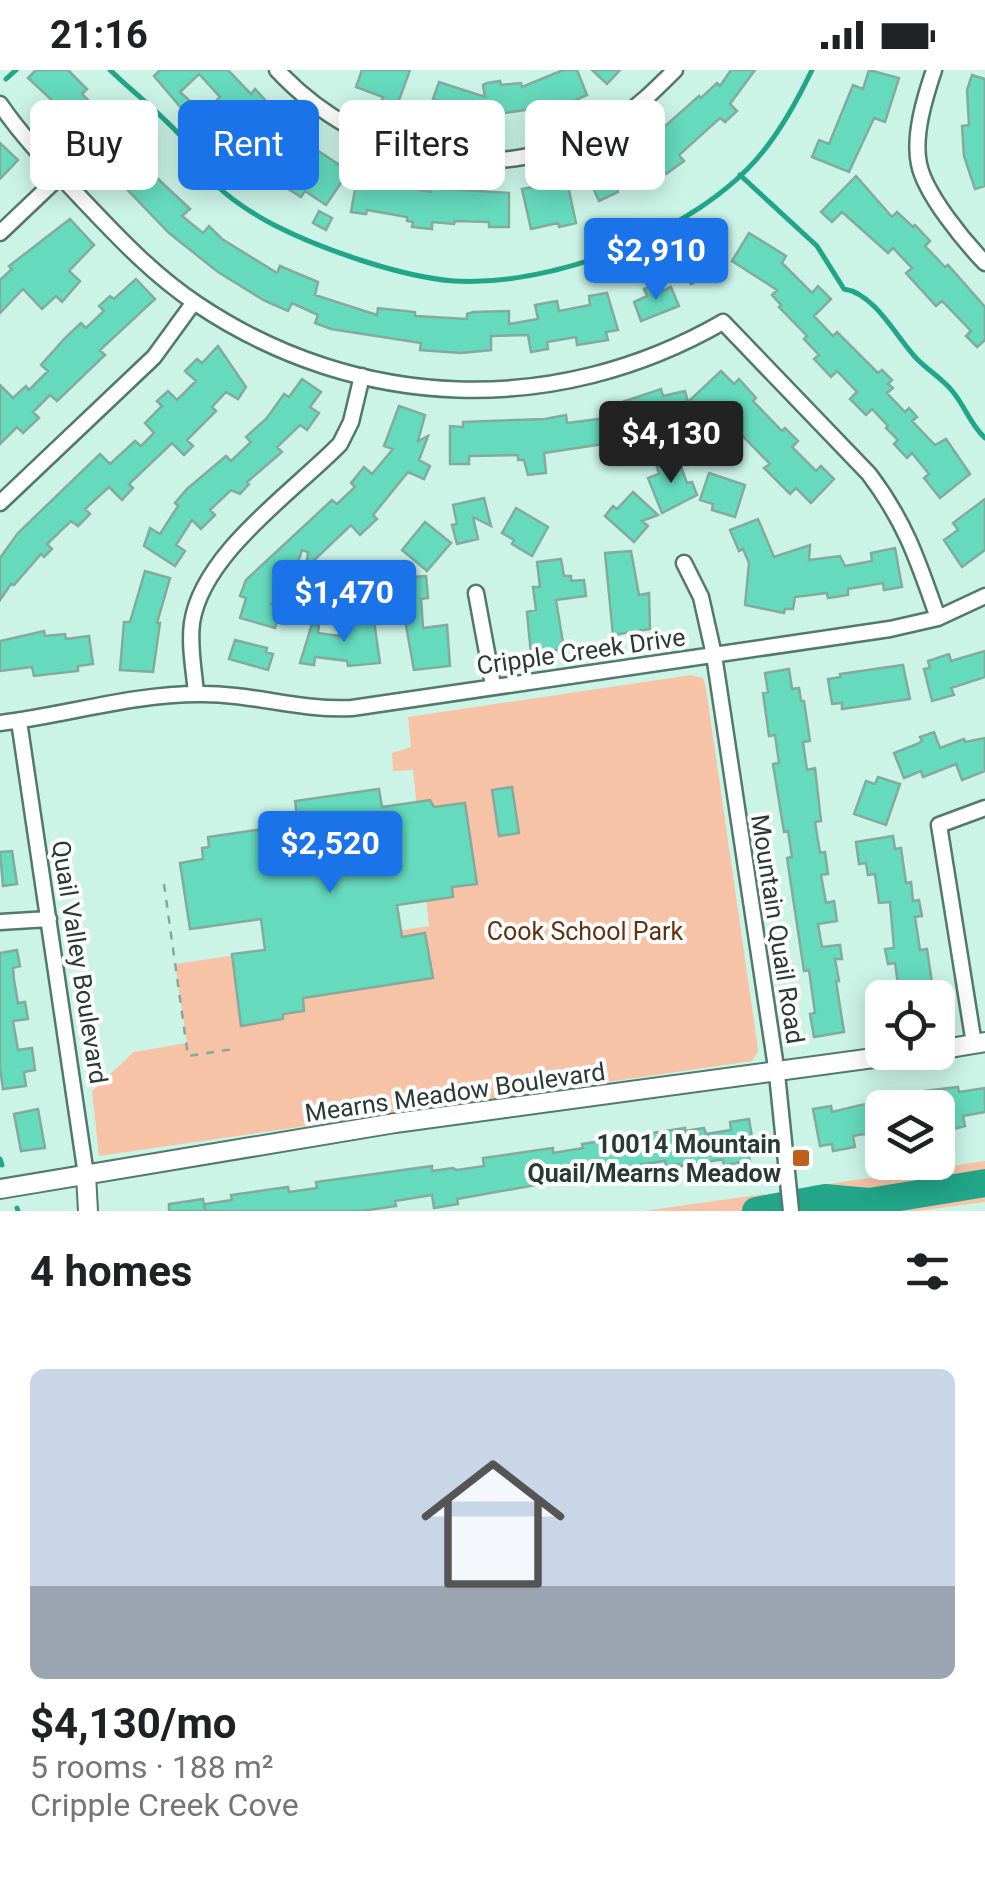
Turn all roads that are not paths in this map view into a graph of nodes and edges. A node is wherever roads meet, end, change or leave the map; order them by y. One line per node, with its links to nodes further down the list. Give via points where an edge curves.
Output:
1 (277, 70): 2 (street, via 320,110 379,143 424,156 488,160 538,154 588,136 628,113)
2 (675, 70)
3 (934, 70): 9 (street, via 920,125 919,165 948,220)
4 (0, 104): 5 (street)
5 (30, 142)
6 (45, 190): 8 (street)
7 (73, 190): 10 (street, via 138,258)
8 (0, 233)
9 (985, 263)
10 (194, 302): 11 (street, via 248,336); 12 (street, via 154,357)
11 (362, 376): 16 (street, via 464,390 576,381 650,360 723,322 890,502 912,542); 19 (street, via 340,444 227,552 208,579 191,637)
12 (0, 504)
13 (684, 563): 17 (street, Mountain Quail Road, via 701,597)
14 (476, 593): 18 (street)
15 (985, 596): 16 (street, Cripple Creek Drive)
16 (938, 618): 17 (street, Cripple Creek Drive)
17 (714, 655): 18 (street, Cripple Creek Drive); 28 (street, Mountain Quail Road)
18 (493, 686): 19 (street, Cripple Creek Drive, via 326,710)
19 (196, 693): 20 (street, Cripple Creek Drive)
20 (18, 720): 21 (street, Cripple Creek Drive); 23 (street, Quail Valley Boulevard)
21 (0, 723)
22 (985, 808): 25 (street, via 940,825)
23 (49, 918): 24 (street); 29 (street, Quail Valley Boulevard)
24 (0, 922)
25 (980, 1043): 26 (street)
26 (955, 1047)
27 (865, 1060): 28 (street, Mearns Meadow Boulevard)
28 (777, 1074): 29 (street, Mearns Meadow Boulevard, via 395,1123); 32 (street, Mountain Quail Road)
29 (86, 1175): 30 (street, Mearns Meadow Boulevard); 31 (street, Quail Valley Boulevard)
30 (0, 1189)
31 (88, 1211)
32 (791, 1211)

